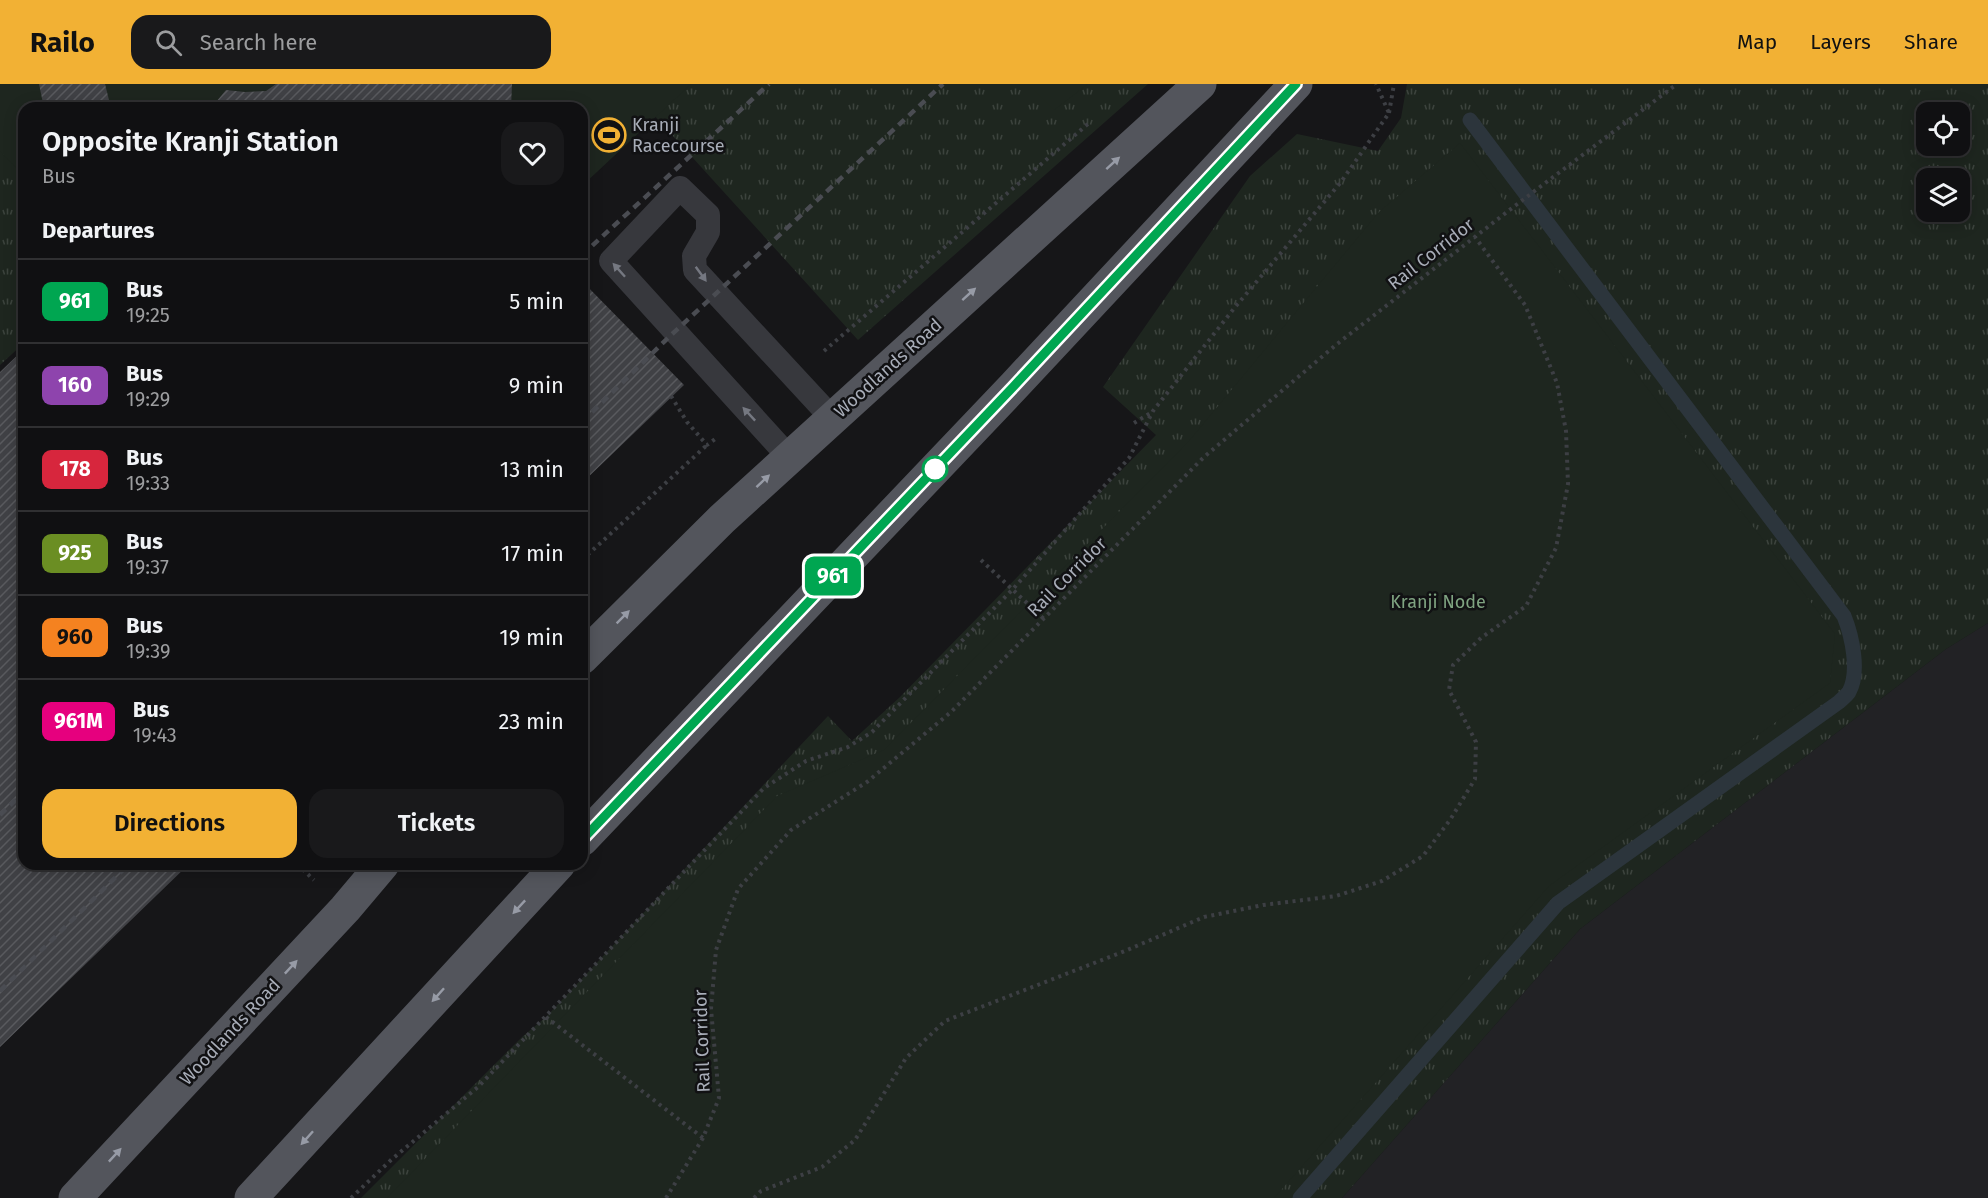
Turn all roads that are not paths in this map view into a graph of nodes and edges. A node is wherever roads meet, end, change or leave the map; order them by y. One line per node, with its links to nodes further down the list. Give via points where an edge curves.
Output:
1 (1200, 84): 3 (main road, Woodlands Road, one-way to 1)
2 (1296, 84): 6 (main road)
3 (832, 418): 4 (main road, Woodlands Road); 4 (lane, one-way to 3, via 611,261 680,188 708,215 708,232 694,256 695,270)
4 (789, 457): 5 (main road, Woodlands Road, one-way to 4)
5 (588, 652)
6 (588, 834)
7 (378, 870): 9 (main road, Woodlands Road, one-way to 7)
8 (553, 870): 10 (main road, one-way to 10)
9 (75, 1198)
10 (251, 1198)

